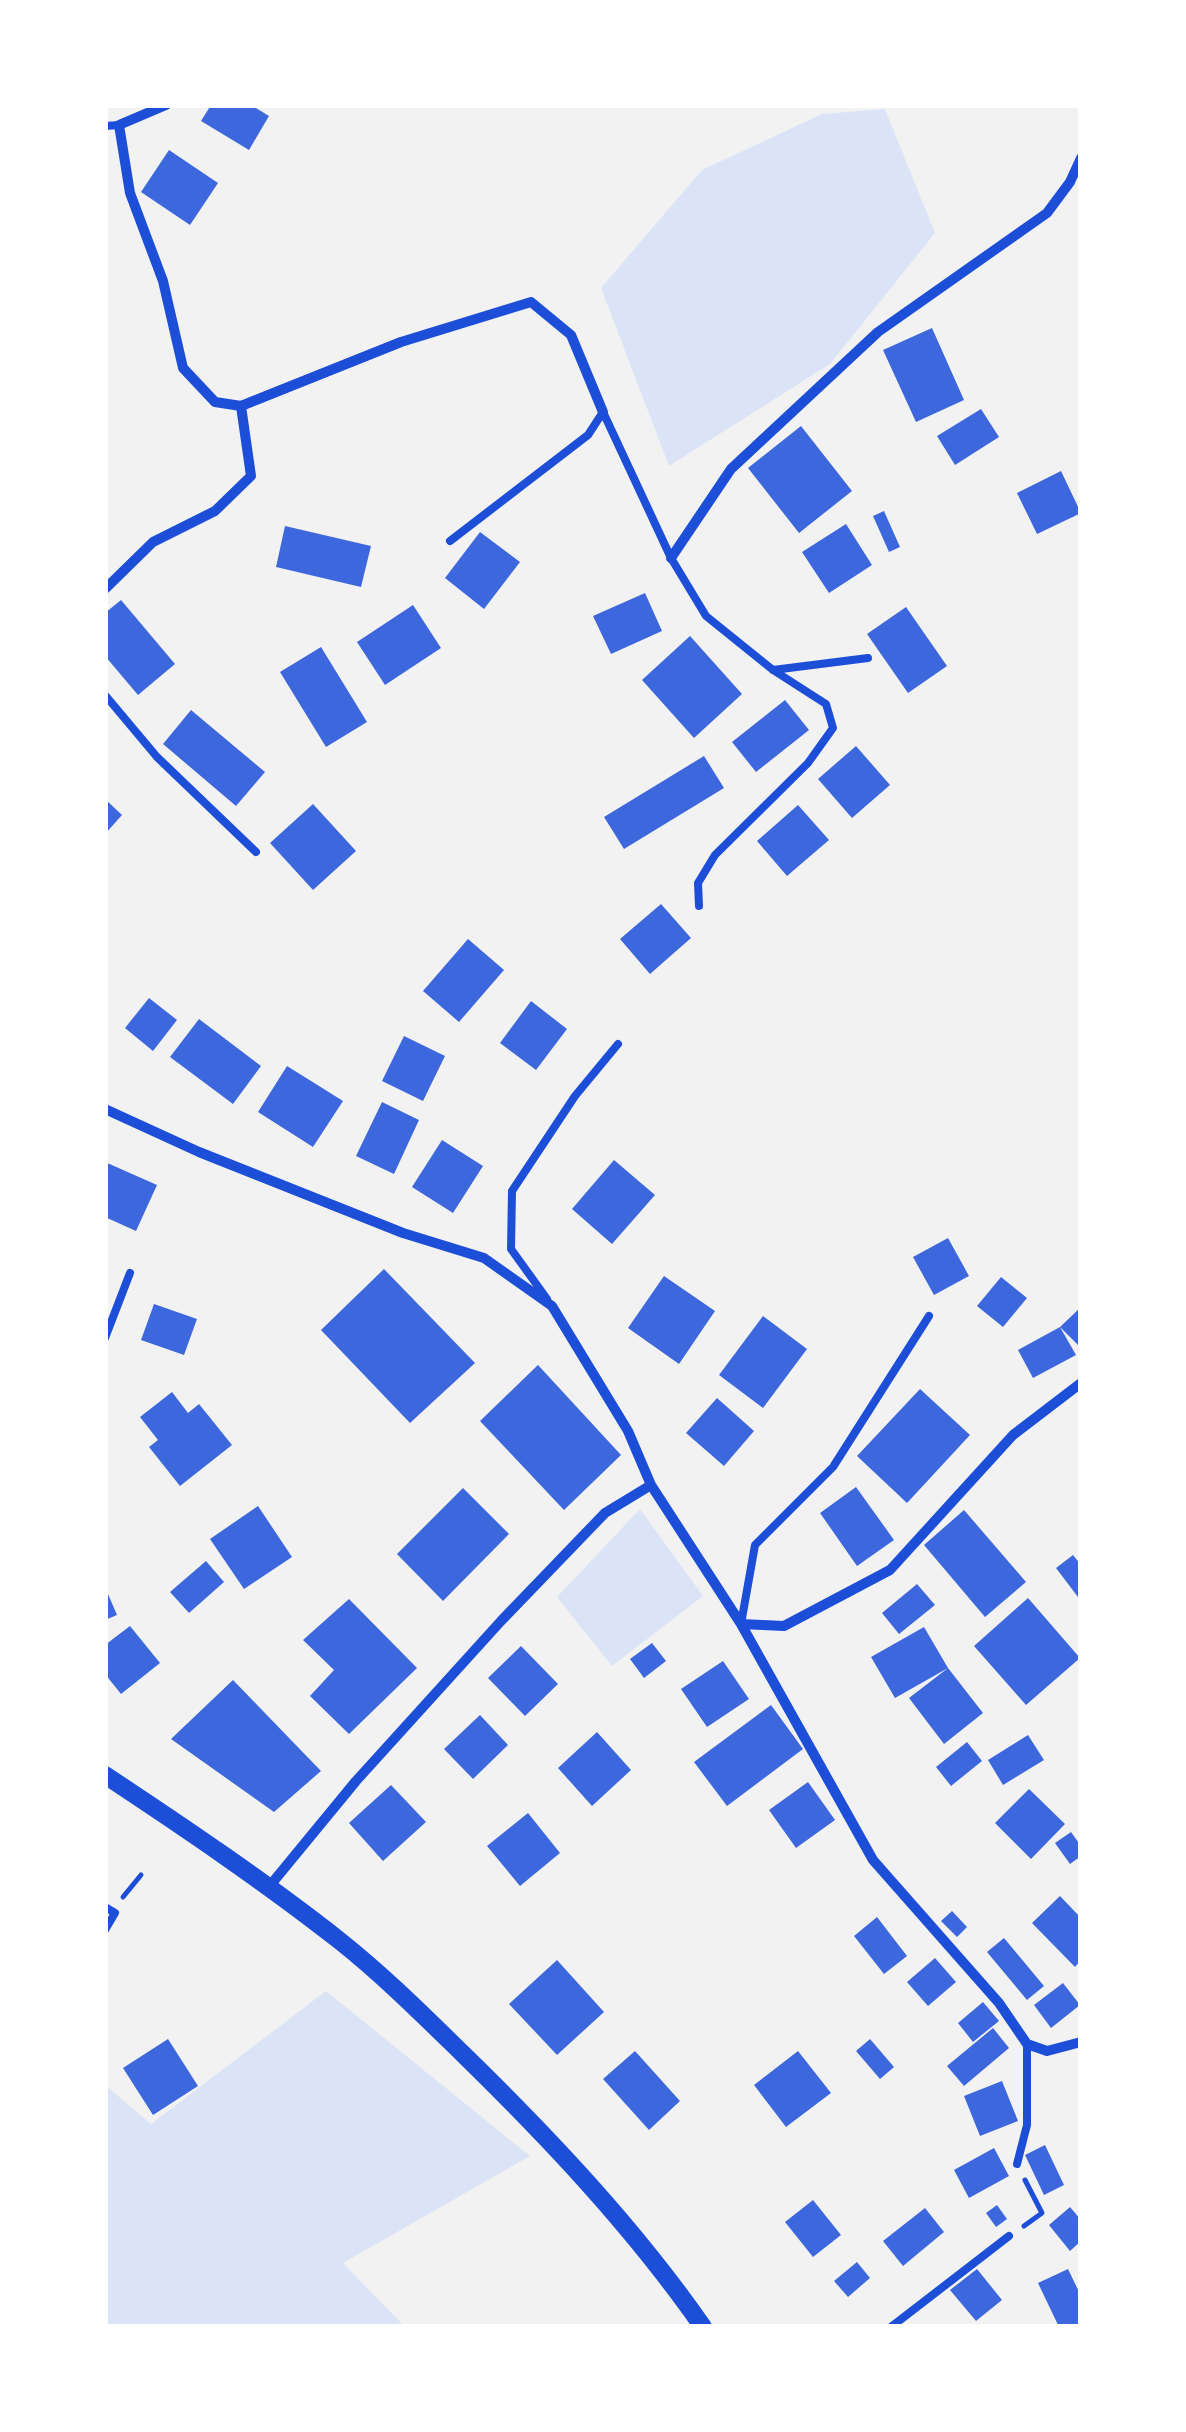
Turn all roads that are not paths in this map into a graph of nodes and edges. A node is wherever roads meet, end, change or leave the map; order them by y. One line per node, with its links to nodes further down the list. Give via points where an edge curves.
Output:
1 (166, 105): 2 (street)
2 (119, 125): 3 (lane); 5 (street, via 130,193 163,281 184,368 214,402)
3 (105, 126)
4 (1081, 158): 8 (street, via 1047,214 878,332 730,469)
5 (241, 406): 6 (street, via 401,342 531,302 571,335); 9 (street, via 252,476 215,511 153,542)
6 (603, 412): 7 (lane, via 588,435); 8 (lane)
7 (450, 541)
8 (671, 558): 11 (lane, via 706,616)
9 (105, 589)
10 (868, 658): 11 (lane)
11 (773, 670): 14 (lane, via 826,704 833,728 716,855 698,883)
12 (105, 695): 13 (lane)
13 (256, 852)
14 (698, 906)
15 (618, 1044): 18 (lane, via 512,1191 511,1249)
16 (105, 1109): 18 (street, via 403,1233 484,1258)
17 (130, 1273): 20 (lane)
18 (552, 1306): 22 (street, via 628,1431)
19 (929, 1316): 23 (lane, via 833,1467 755,1546)
20 (105, 1338)
21 (1081, 1384): 23 (street, via 1013,1435 890,1570 784,1626)
22 (651, 1485): 23 (street); 25 (street, via 604,1513 501,1621)
23 (742, 1624): 29 (street, via 873,1860 999,2002)
24 (105, 1775): 25 (street)
25 (268, 1888): 32 (street, via 376,1970 521,2111)
26 (105, 1906): 27 (lane, via 114,1913)
27 (105, 1930)
28 (1081, 2042): 29 (street, via 1047,2051)
29 (1027, 2044): 30 (lane, via 1028,2126)
30 (1017, 2164)
31 (1009, 2236): 33 (lane)
32 (703, 2327)
33 (891, 2327)

